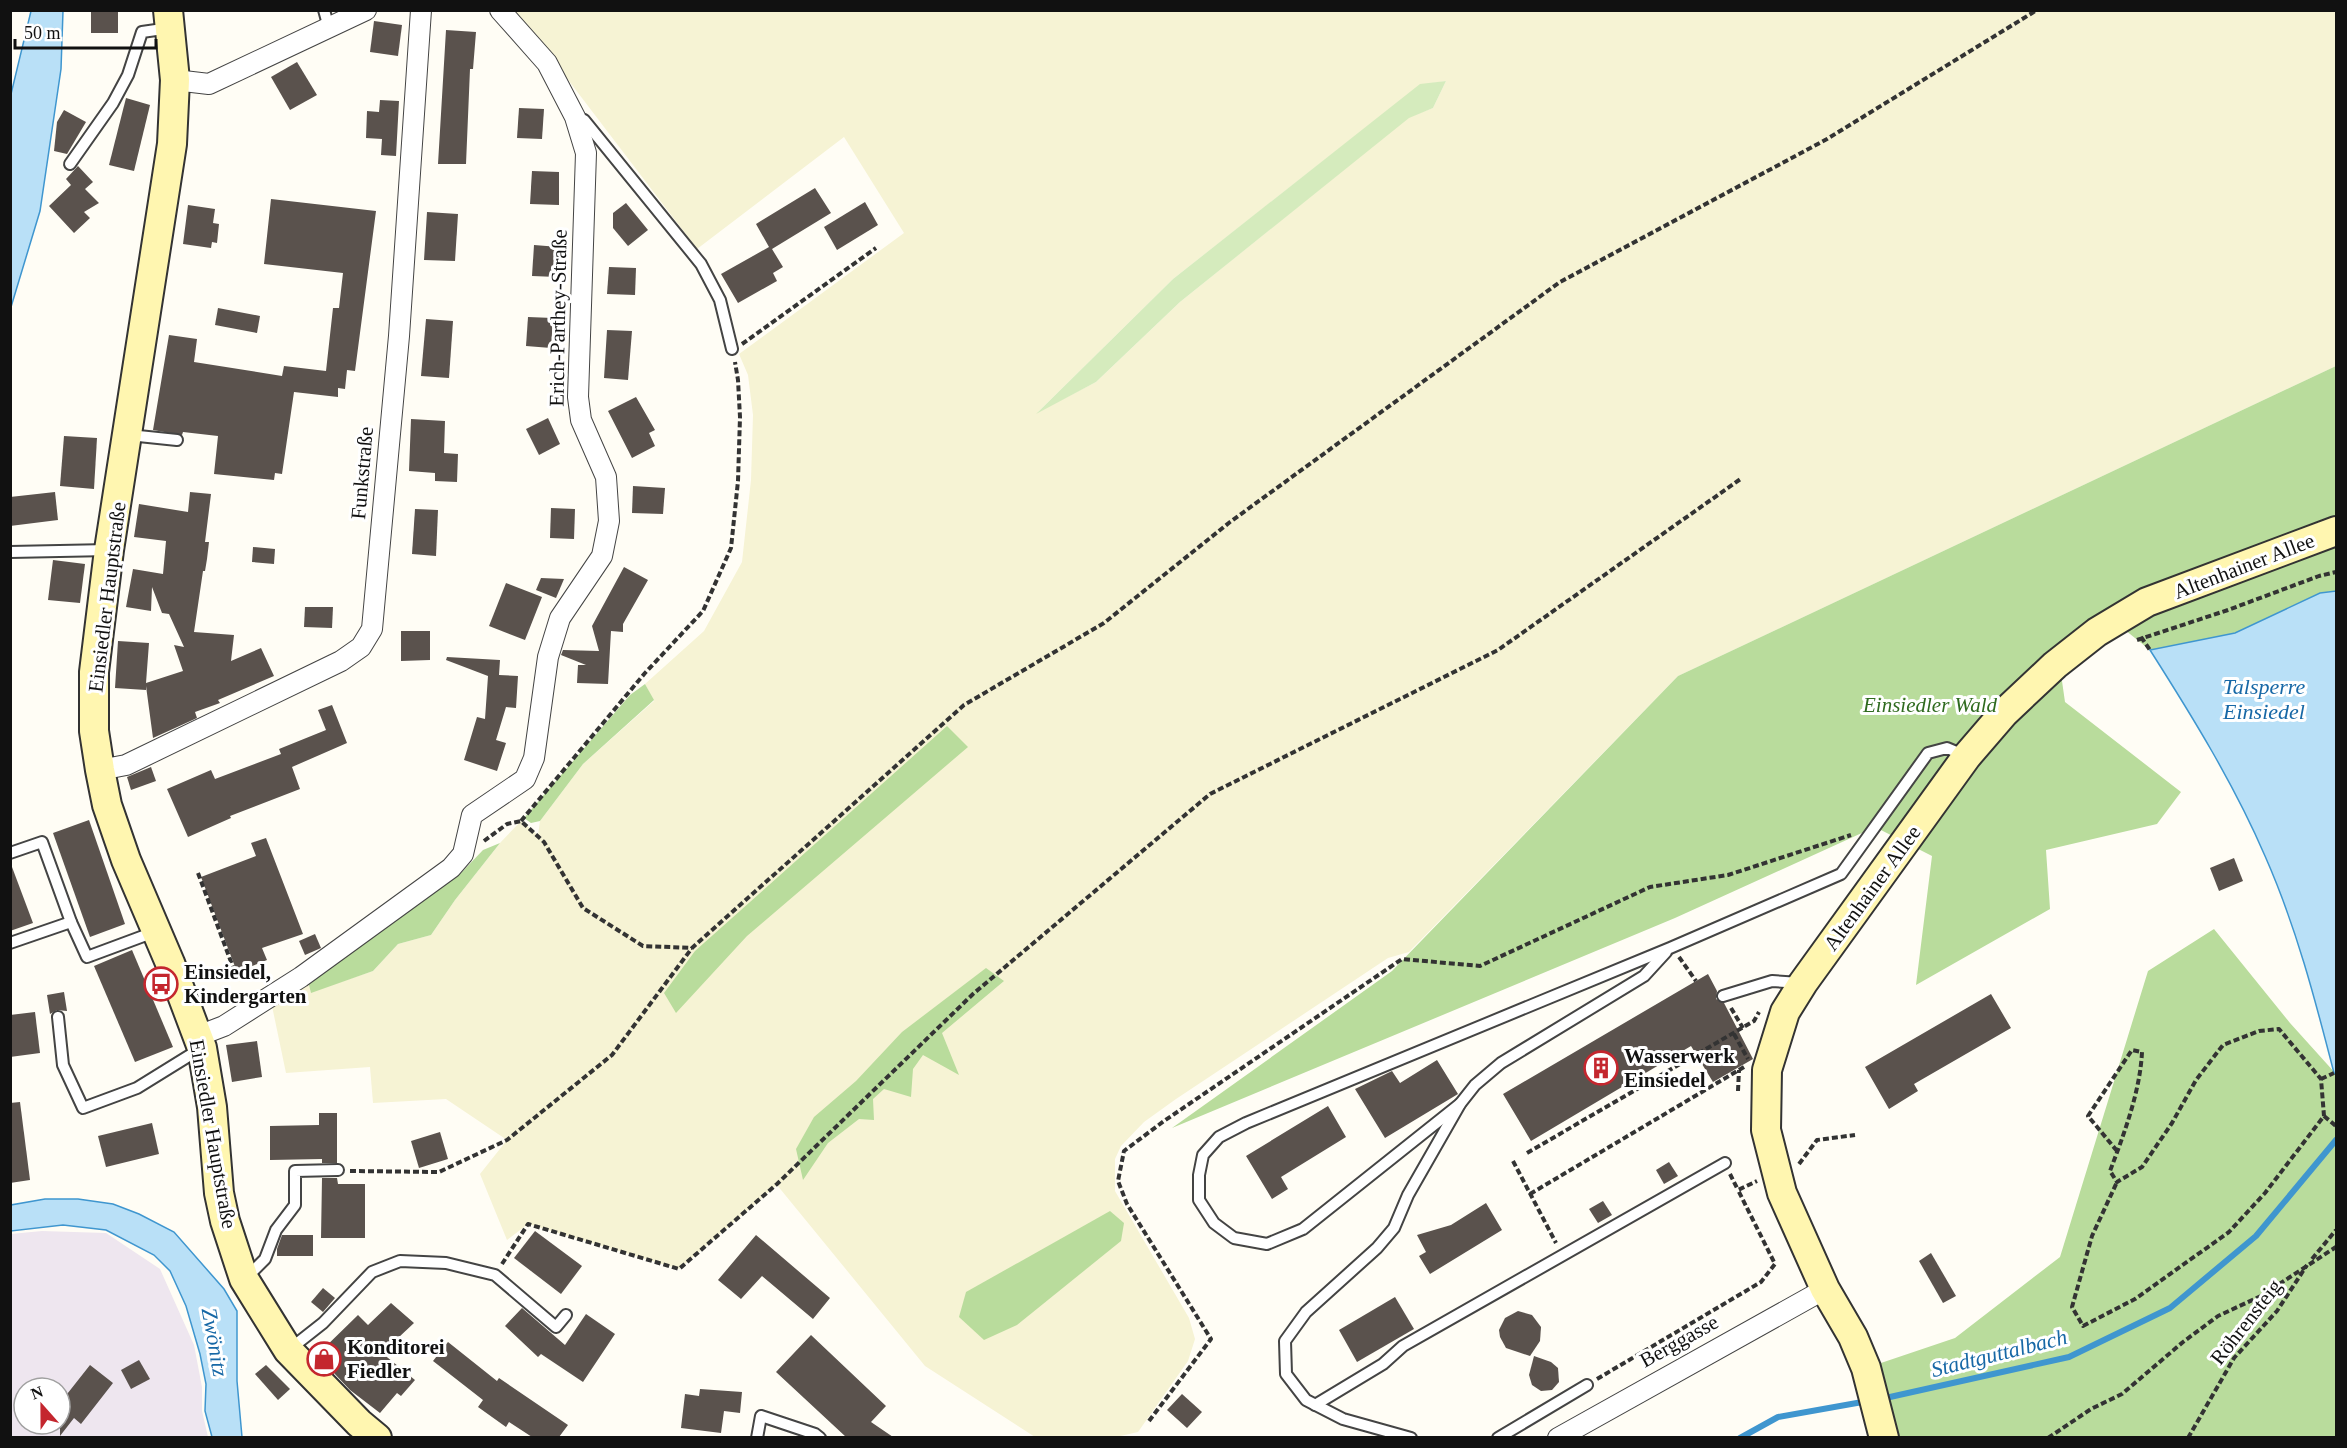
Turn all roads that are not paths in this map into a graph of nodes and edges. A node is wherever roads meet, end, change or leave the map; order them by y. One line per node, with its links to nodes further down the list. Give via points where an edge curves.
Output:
1 (366, 10): 5 (street)
2 (421, 10): 16 (street, Funkstraße, via 399,336 372,629 361,647 340,661 126,765)
3 (500, 10): 7 (street, Erich-Parthey-Straße, via 547,63)
4 (169, 19): 6 (main road, Einsiedler Hauptstraße); 8 (lane, via 142,32 128,75)
5 (326, 19): 6 (street, via 209,84)
6 (175, 80): 10 (main road, Einsiedler Hauptstraße, via 172,144)
7 (574, 117): 9 (lane, via 584,120 701,264 720,300); 25 (street, Erich-Parthey-Straße, via 586,153 578,398 581,420 606,477 609,521 602,556 560,618 548,657 534,758 525,779 472,815 463,854 451,868 302,977)
8 (70, 164)
9 (732, 349)
10 (129, 435): 11 (lane); 13 (main road, Einsiedler Hauptstraße)
11 (177, 440)
12 (2337, 531): 15 (main road, Altenhainer Allee, via 2147,602 2097,632 2055,664)
13 (110, 550): 14 (lane); 16 (main road, Einsiedler Hauptstraße, via 94,672 94,731)
14 (10, 552)
15 (1967, 756): 21 (lane, via 1947,748 1928,753 1841,874); 22 (main road, Altenhainer Allee)
16 (100, 770): 19 (main road, Einsiedler Hauptstraße, via 126,860)
17 (10, 853): 18 (lane, via 42,842)
18 (71, 922): 19 (lane, via 87,957); 20 (lane)
19 (157, 931): 25 (main road, Einsiedler Hauptstraße)
20 (10, 943)
21 (1670, 948): 26 (lane, via 1644,976 1501,1063); 26 (lane, via 1219,1137 1203,1155 1199,1200 1214,1223 1234,1238 1267,1244 1303,1229)
22 (1803, 983): 23 (lane, via 1772,981); 30 (main road, Altenhainer Allee, via 1785,1012 1767,1070 1766,1130 1782,1193)
23 (1723, 996)
24 (58, 1017): 25 (lane, via 63,1065 83,1108 137,1088)
25 (200, 1042): 29 (main road, Einsiedler Hauptstraße, via 213,1107 219,1193)
26 (1460, 1104): 34 (lane, via 1408,1195 1394,1228 1306,1312 1285,1341 1286,1374 1306,1400)
27 (1725, 1163): 34 (lane, via 1403,1346 1383,1364)
28 (338, 1170): 29 (lane, via 295,1171 295,1205 276,1230 265,1259)
29 (244, 1279): 32 (main road, Einsiedler Hauptstraße)
30 (1825, 1289): 35 (main road, Altenhainer Allee, via 1866,1368); 41 (street, Berggasse)
31 (566, 1315): 32 (lane, via 556,1328 495,1275 446,1263 400,1261 372,1272 323,1323)
32 (288, 1350): 36 (main road, Einsiedler Hauptstraße)
33 (1587, 1385): 40 (lane)
34 (1315, 1405): 39 (lane, via 1343,1419)
35 (1883, 1433)
36 (377, 1437)
37 (757, 1437): 38 (lane, via 761,1416)
38 (820, 1437)
39 (1411, 1437)
40 (1498, 1437)
41 (1558, 1437)

